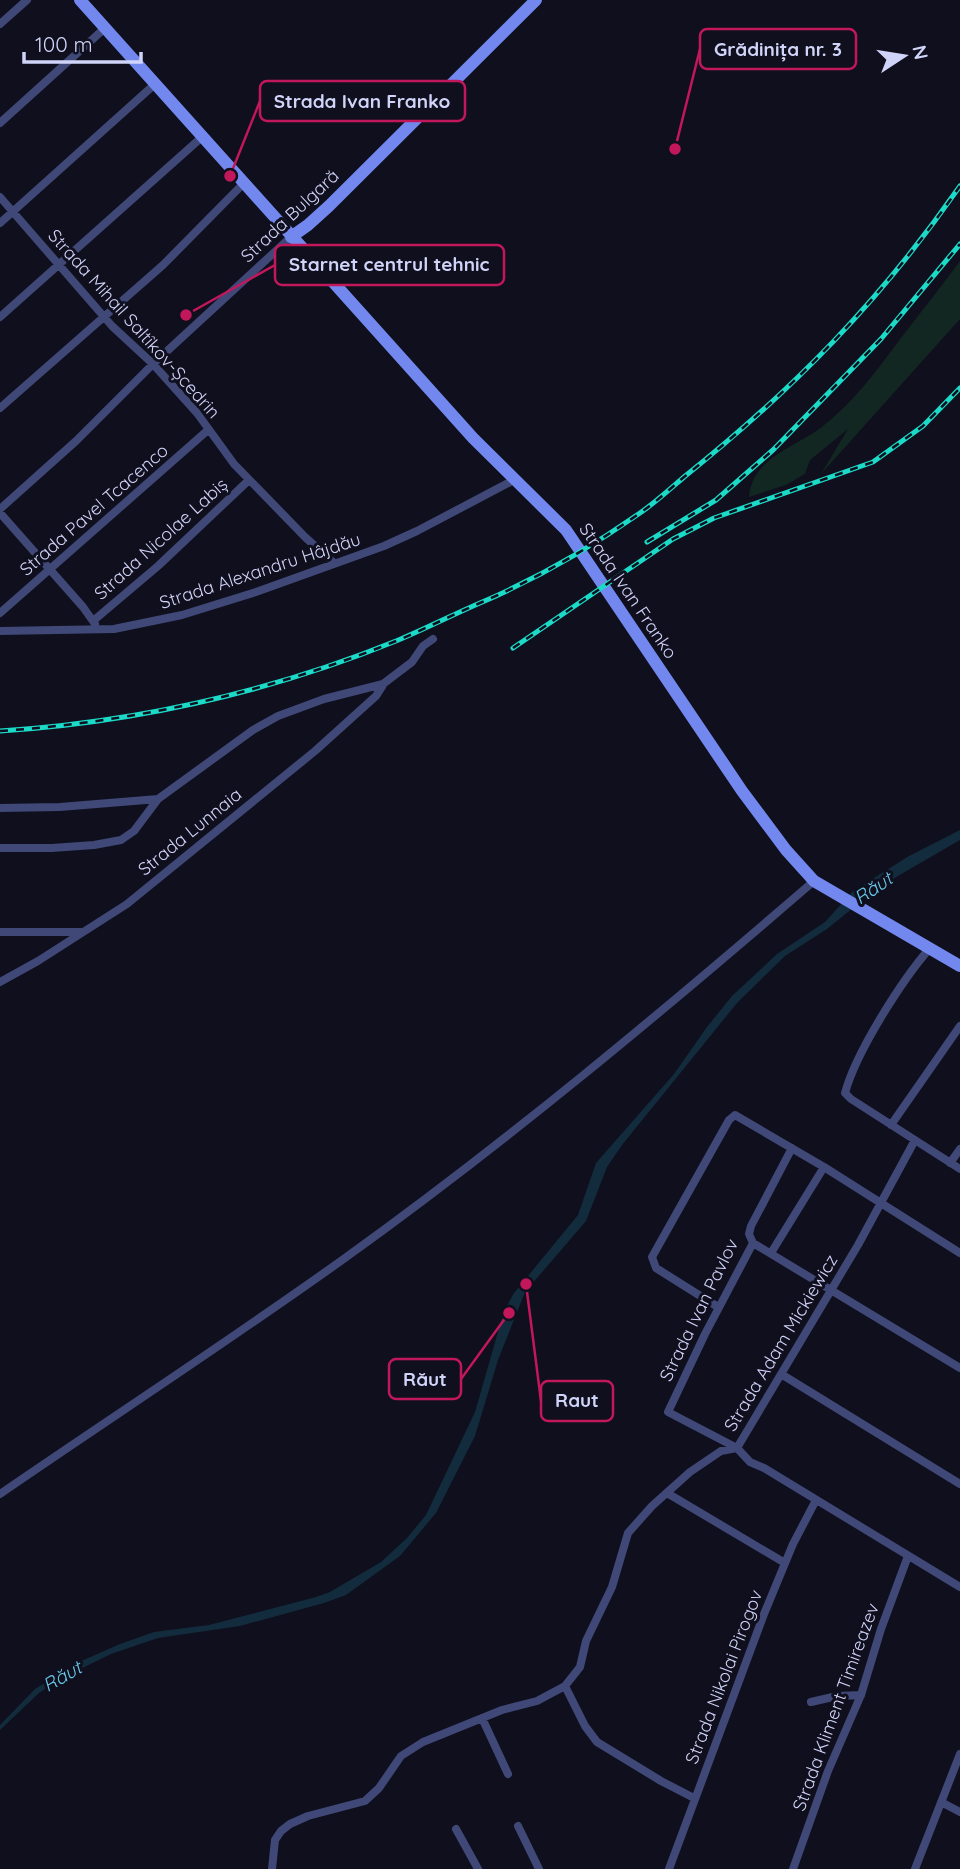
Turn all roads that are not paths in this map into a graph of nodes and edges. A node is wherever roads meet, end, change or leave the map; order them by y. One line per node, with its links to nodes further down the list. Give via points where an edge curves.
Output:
1 (27, 0): 4 (street)
2 (80, 0): 5 (main road, Strada Ivan Franko)
3 (536, 0): 13 (main road, Strada Bulgară, via 329,206)
4 (0, 24)
5 (105, 28): 6 (main road, Strada Ivan Franko); 7 (street)
6 (155, 84): 8 (main road, Strada Ivan Franko); 11 (street)
7 (0, 122)
8 (202, 137): 9 (main road, Strada Ivan Franko); 14 (street)
9 (243, 184): 13 (main road, Strada Ivan Franko); 15 (street, via 177,252)
10 (0, 197): 11 (street, Strada Mihail Saltîkov-Șcedrin)
11 (13, 211): 12 (street); 14 (street, Strada Mihail Saltîkov-Șcedrin)
12 (0, 223)
13 (291, 237): 17 (street, Strada Bulgară); 21 (main road, Strada Ivan Franko)
14 (59, 264): 15 (street, Strada Mihail Saltîkov-Șcedrin); 16 (street)
15 (103, 316): 17 (street, Strada Mihail Saltîkov-Șcedrin); 18 (street)
16 (0, 317)
17 (153, 364): 19 (street, Strada Mihail Saltîkov-Șcedrin); 22 (street, Strada Bulgară)
18 (0, 408)
19 (208, 430): 20 (street, Strada Mihail Saltîkov-Șcedrin); 24 (street, Strada Pavel Tcacenco)
20 (249, 480): 23 (street, Strada Mihail Saltîkov-Șcedrin); 26 (street, Strada Nicolae Labiș)
21 (514, 480): 23 (street, Strada Alexandru Hâjdău, via 418,531); 34 (main road, Strada Ivan Franko, via 566,530 742,791)
22 (0, 511): 24 (street)
23 (334, 563): 27 (street, Strada Alexandru Hâjdău, via 182,615)
24 (49, 569): 25 (street, Strada Pavel Tcacenco); 26 (street)
25 (0, 613)
26 (93, 621): 27 (street)
27 (99, 629): 28 (street, Strada Alexandru Hâjdău)
28 (0, 631)
29 (433, 639): 30 (street)
30 (383, 684): 31 (street, via 278,716); 36 (street, Strada Lunnaia, via 376,696 255,800 127,904)
31 (158, 799): 32 (street); 33 (street, via 134,831 121,840)
32 (0, 808)
33 (0, 848)
34 (814, 881): 37 (main road, Strada Ivan Franko); 59 (street, via 520,1127 345,1258)
35 (0, 932): 36 (street)
36 (82, 932): 39 (street, Strada Lunnaia)
37 (930, 948): 38 (main road, Strada Ivan Franko); 41 (street, via 874,1031 845,1095)
38 (960, 966)
39 (0, 982)
40 (960, 1026): 41 (street)
41 (891, 1125): 42 (street)
42 (915, 1140): 45 (street); 48 (street, Strada Adam Mickiewicz)
43 (792, 1148): 46 (street); 49 (street, Strada Ivan Pavlov, via 751,1226); 53 (street, via 735,1115 729,1119 652,1257 656,1268)
44 (960, 1149): 45 (street)
45 (950, 1163): 47 (street)
46 (824, 1167): 48 (street); 50 (street)
47 (960, 1169)
48 (881, 1203): 51 (street); 52 (street, Strada Adam Mickiewicz)
49 (753, 1243): 50 (street); 53 (street, Strada Ivan Pavlov)
50 (771, 1253): 52 (street)
51 (960, 1253)
52 (831, 1289): 54 (street); 55 (street, Strada Adam Mickiewicz)
53 (718, 1307): 56 (street, Strada Ivan Pavlov, via 668,1412)
54 (960, 1368)
55 (781, 1374): 56 (street, Strada Adam Mickiewicz); 57 (street)
56 (737, 1448): 58 (street, Strada Adam Mickiewicz, via 713,1455); 60 (street, via 750,1462)
57 (960, 1485)
58 (667, 1493): 62 (street); 64 (street, Strada Adam Mickiewicz, via 628,1533 580,1667)
59 (0, 1494)
60 (816, 1500): 61 (street); 62 (street, Strada Nikolai Pirogov)
61 (908, 1556): 63 (street); 65 (street, Strada Kliment Timireazev)
62 (785, 1563): 70 (street, Strada Nikolai Pirogov)
63 (960, 1587)
64 (565, 1686): 67 (street, via 537,1701); 70 (street, via 597,1742)
65 (861, 1695): 66 (street); 79 (street, Strada Kliment Timireazev)
66 (811, 1702)
67 (482, 1718): 69 (street); 75 (street, via 408,1751 365,1801 290,1824 275,1840)
68 (960, 1754): 71 (street)
69 (508, 1774)
70 (694, 1798): 78 (street, Strada Nikolai Pirogov)
71 (941, 1802): 72 (street); 80 (street)
72 (960, 1812)
73 (518, 1826): 77 (street)
74 (456, 1829): 76 (street)
75 (272, 1869)
76 (478, 1869)
77 (539, 1869)
78 (669, 1869)
79 (793, 1869)
80 (915, 1869)

